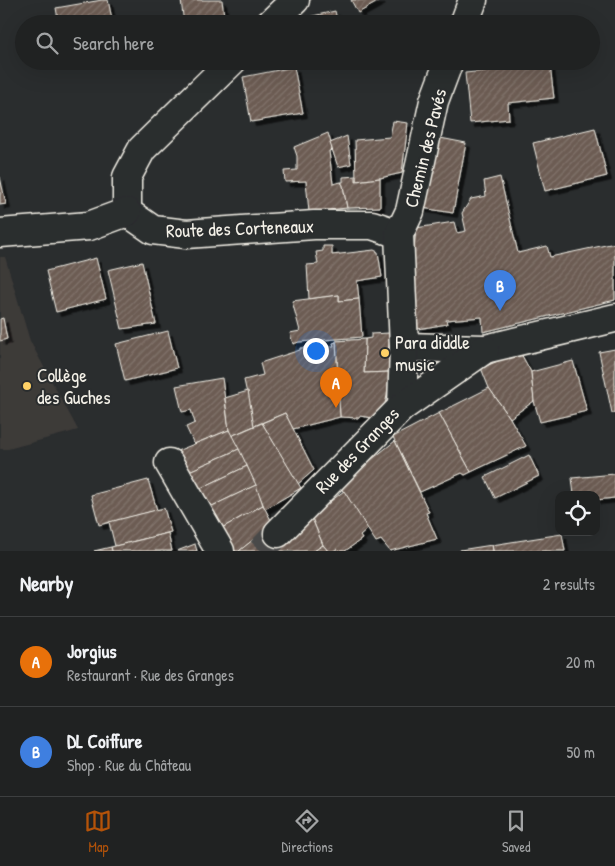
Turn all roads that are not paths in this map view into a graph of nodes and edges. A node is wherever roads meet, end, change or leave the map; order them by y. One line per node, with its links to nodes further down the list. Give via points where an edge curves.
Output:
1 (295, 0): 3 (street)
2 (473, 0): 4 (street)
3 (279, 15)
4 (467, 15)
5 (223, 70): 7 (street, via 142,149 127,177)
6 (446, 70): 9 (street, Chemin des Pavés, via 434,101 410,211)
7 (127, 212): 8 (street, via 90,226); 9 (street, Route des Corteneaux, via 153,230 186,234 372,225)
8 (0, 233)
9 (399, 234): 11 (street, Rue des Granges)
10 (615, 318): 12 (street)
11 (404, 347): 12 (street); 13 (street, Rue des Granges)
12 (485, 349): 13 (street)
13 (402, 407): 15 (street, Rue des Granges)
14 (169, 463): 16 (street)
15 (278, 532)
16 (220, 551)

